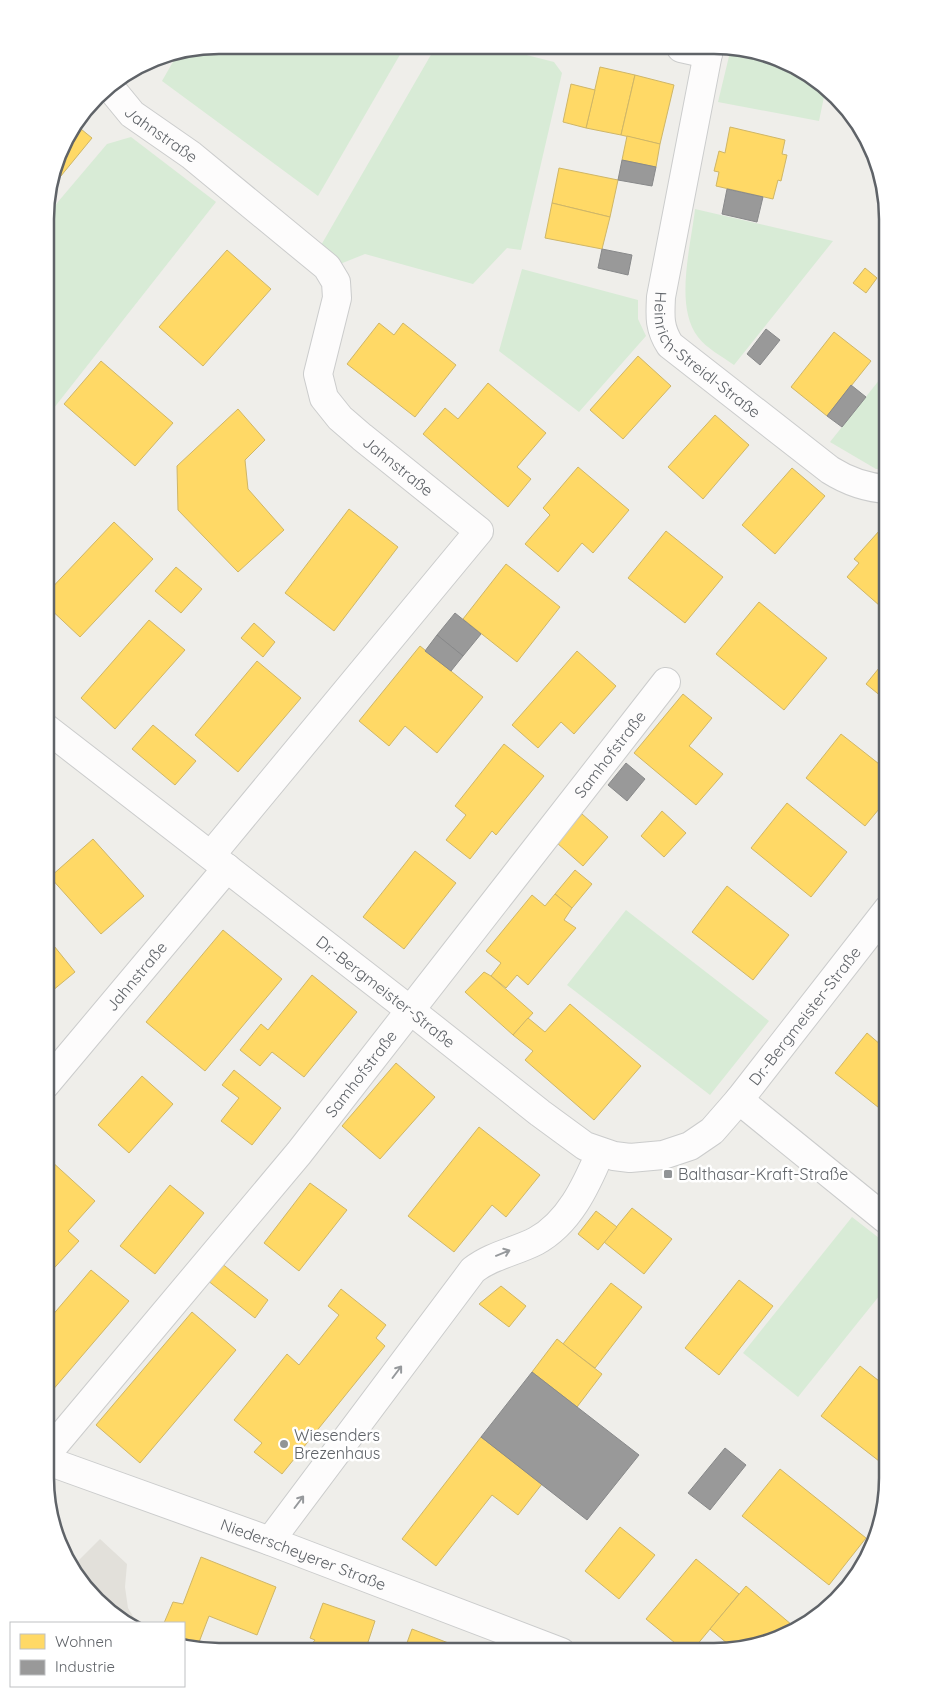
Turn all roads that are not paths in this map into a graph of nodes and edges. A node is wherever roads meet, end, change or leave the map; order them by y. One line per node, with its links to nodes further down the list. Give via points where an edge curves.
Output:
1 (707, 54): 3 (street, Heinrich-Streidl-Straße, via 661,297 659,322 663,334 670,345 830,470 857,484)
2 (113, 92): 6 (street, Jahnstraße, via 132,114 191,155 326,267 336,282 337,298 318,374 324,398 362,437 479,531)
3 (879, 488)
4 (666, 682): 8 (street, Samhofstraße)
5 (54, 734): 6 (street, Dr.-Bergmeister-Straße)
6 (219, 862): 8 (street, Dr.-Bergmeister-Straße); 9 (street, Jahnstraße)
7 (879, 921): 10 (street, Dr.-Bergmeister-Straße)
8 (410, 1010): 11 (street, Dr.-Bergmeister-Straße, via 540,1113); 13 (street, Samhofstraße, via 299,1153)
9 (54, 1075)
10 (740, 1100): 11 (street, Dr.-Bergmeister-Straße, via 702,1140 678,1151 640,1158); 12 (street, Dr.-Bergmeister-Straße)
11 (600, 1153): 15 (street, one-way to 11, via 473,1270 549,1232 575,1203)
12 (879, 1214)
13 (54, 1447)
14 (54, 1461): 15 (street, Niederscheyerer Straße)
15 (270, 1541): 16 (street, Niederscheyerer Straße)
16 (537, 1643)

